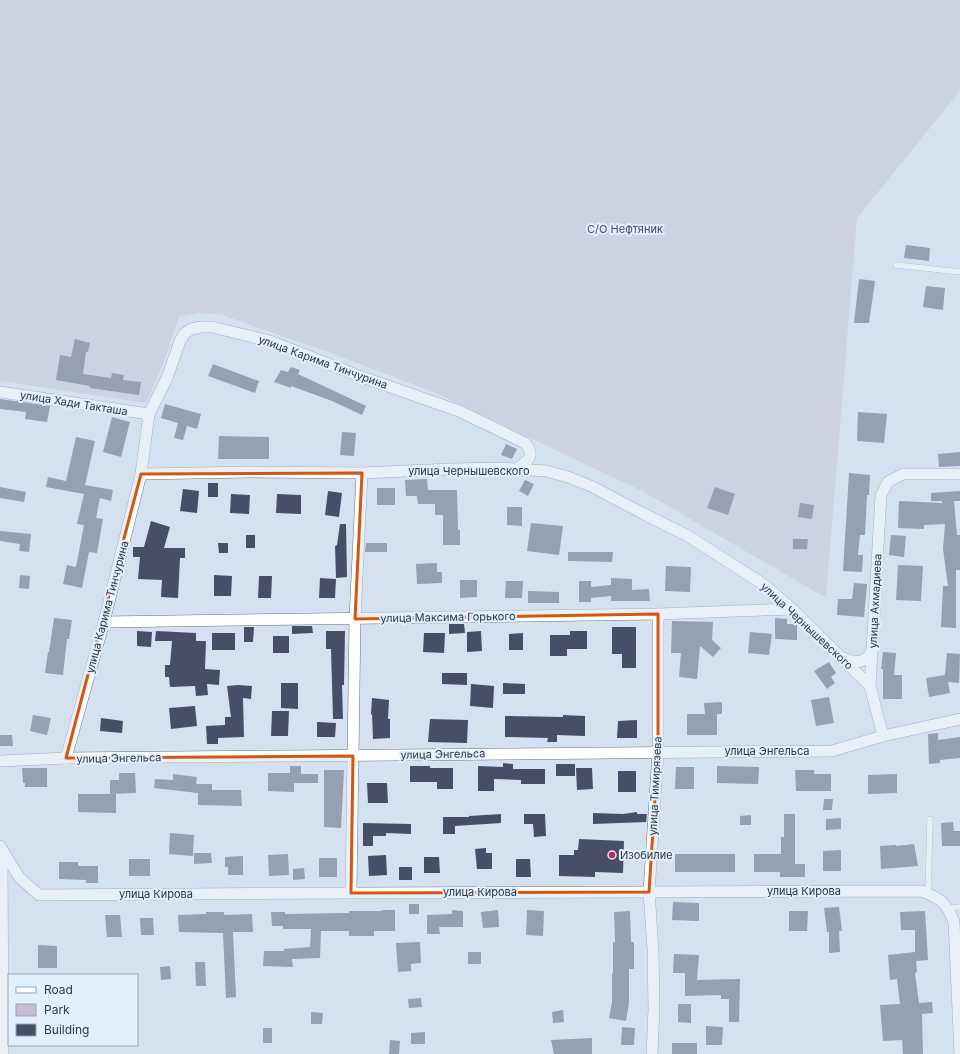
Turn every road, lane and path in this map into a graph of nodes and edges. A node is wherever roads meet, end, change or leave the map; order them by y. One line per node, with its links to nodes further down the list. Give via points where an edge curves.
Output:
1 (896, 265): 2 (lane)
2 (960, 272)
3 (0, 392): 4 (street, улица Хади Такташа)
4 (149, 414): 5 (street, улица Карима Тинчурина, via 184,334 191,329 212,327 270,341 458,411 525,443 531,454 523,465); 7 (street, улица Карима Тинчурина)
5 (516, 469): 6 (street, улица Чернышевского); 9 (street, улица Чернышевского, via 546,471 593,487 688,536 763,584)
6 (362, 473): 7 (street, улица Чернышевского); 11 (street)
7 (141, 474): 12 (street, улица Карима Тинчурина)
8 (960, 474): 13 (street, улица Ахмадиева, via 903,474 888,482 881,495)
9 (792, 609): 10 (street, улица Максима Горького); 14 (street, улица Чернышевского)
10 (658, 614): 11 (street, улица Максима Горького); 18 (street, улица Тимирязева)
11 (355, 619): 12 (street, улица Максима Горького); 19 (street)
12 (104, 622): 20 (street, улица Карима Тинчурина)
13 (872, 651): 14 (street, via 867,659 861,662); 15 (street, улица Ахмадиева)
14 (841, 657): 15 (street, улица Чернышевского)
15 (870, 686): 17 (street, улица Ахмадиева)
16 (960, 719): 17 (street, улица Энгельса)
17 (883, 736): 18 (street, улица Энгельса, via 832,751)
18 (658, 752): 19 (street, улица Энгельса); 24 (street, улица Тимирязева)
19 (353, 756): 20 (street, улица Энгельса); 26 (street)
20 (66, 758): 21 (street, улица Энгельса)
21 (0, 761)
22 (930, 819): 25 (lane)
23 (1, 848): 26 (street, улица Кирова, via 19,877 39,896); 29 (street)
24 (649, 892): 25 (street, улица Кирова); 26 (street, улица Кирова); 30 (street, улица Тимирязева, via 654,948)
25 (925, 892): 28 (street, via 937,897)
26 (351, 893)
27 (960, 907): 28 (lane)
28 (948, 908): 31 (street, via 954,922)
29 (3, 1054)
30 (652, 1054)
31 (960, 1054)

